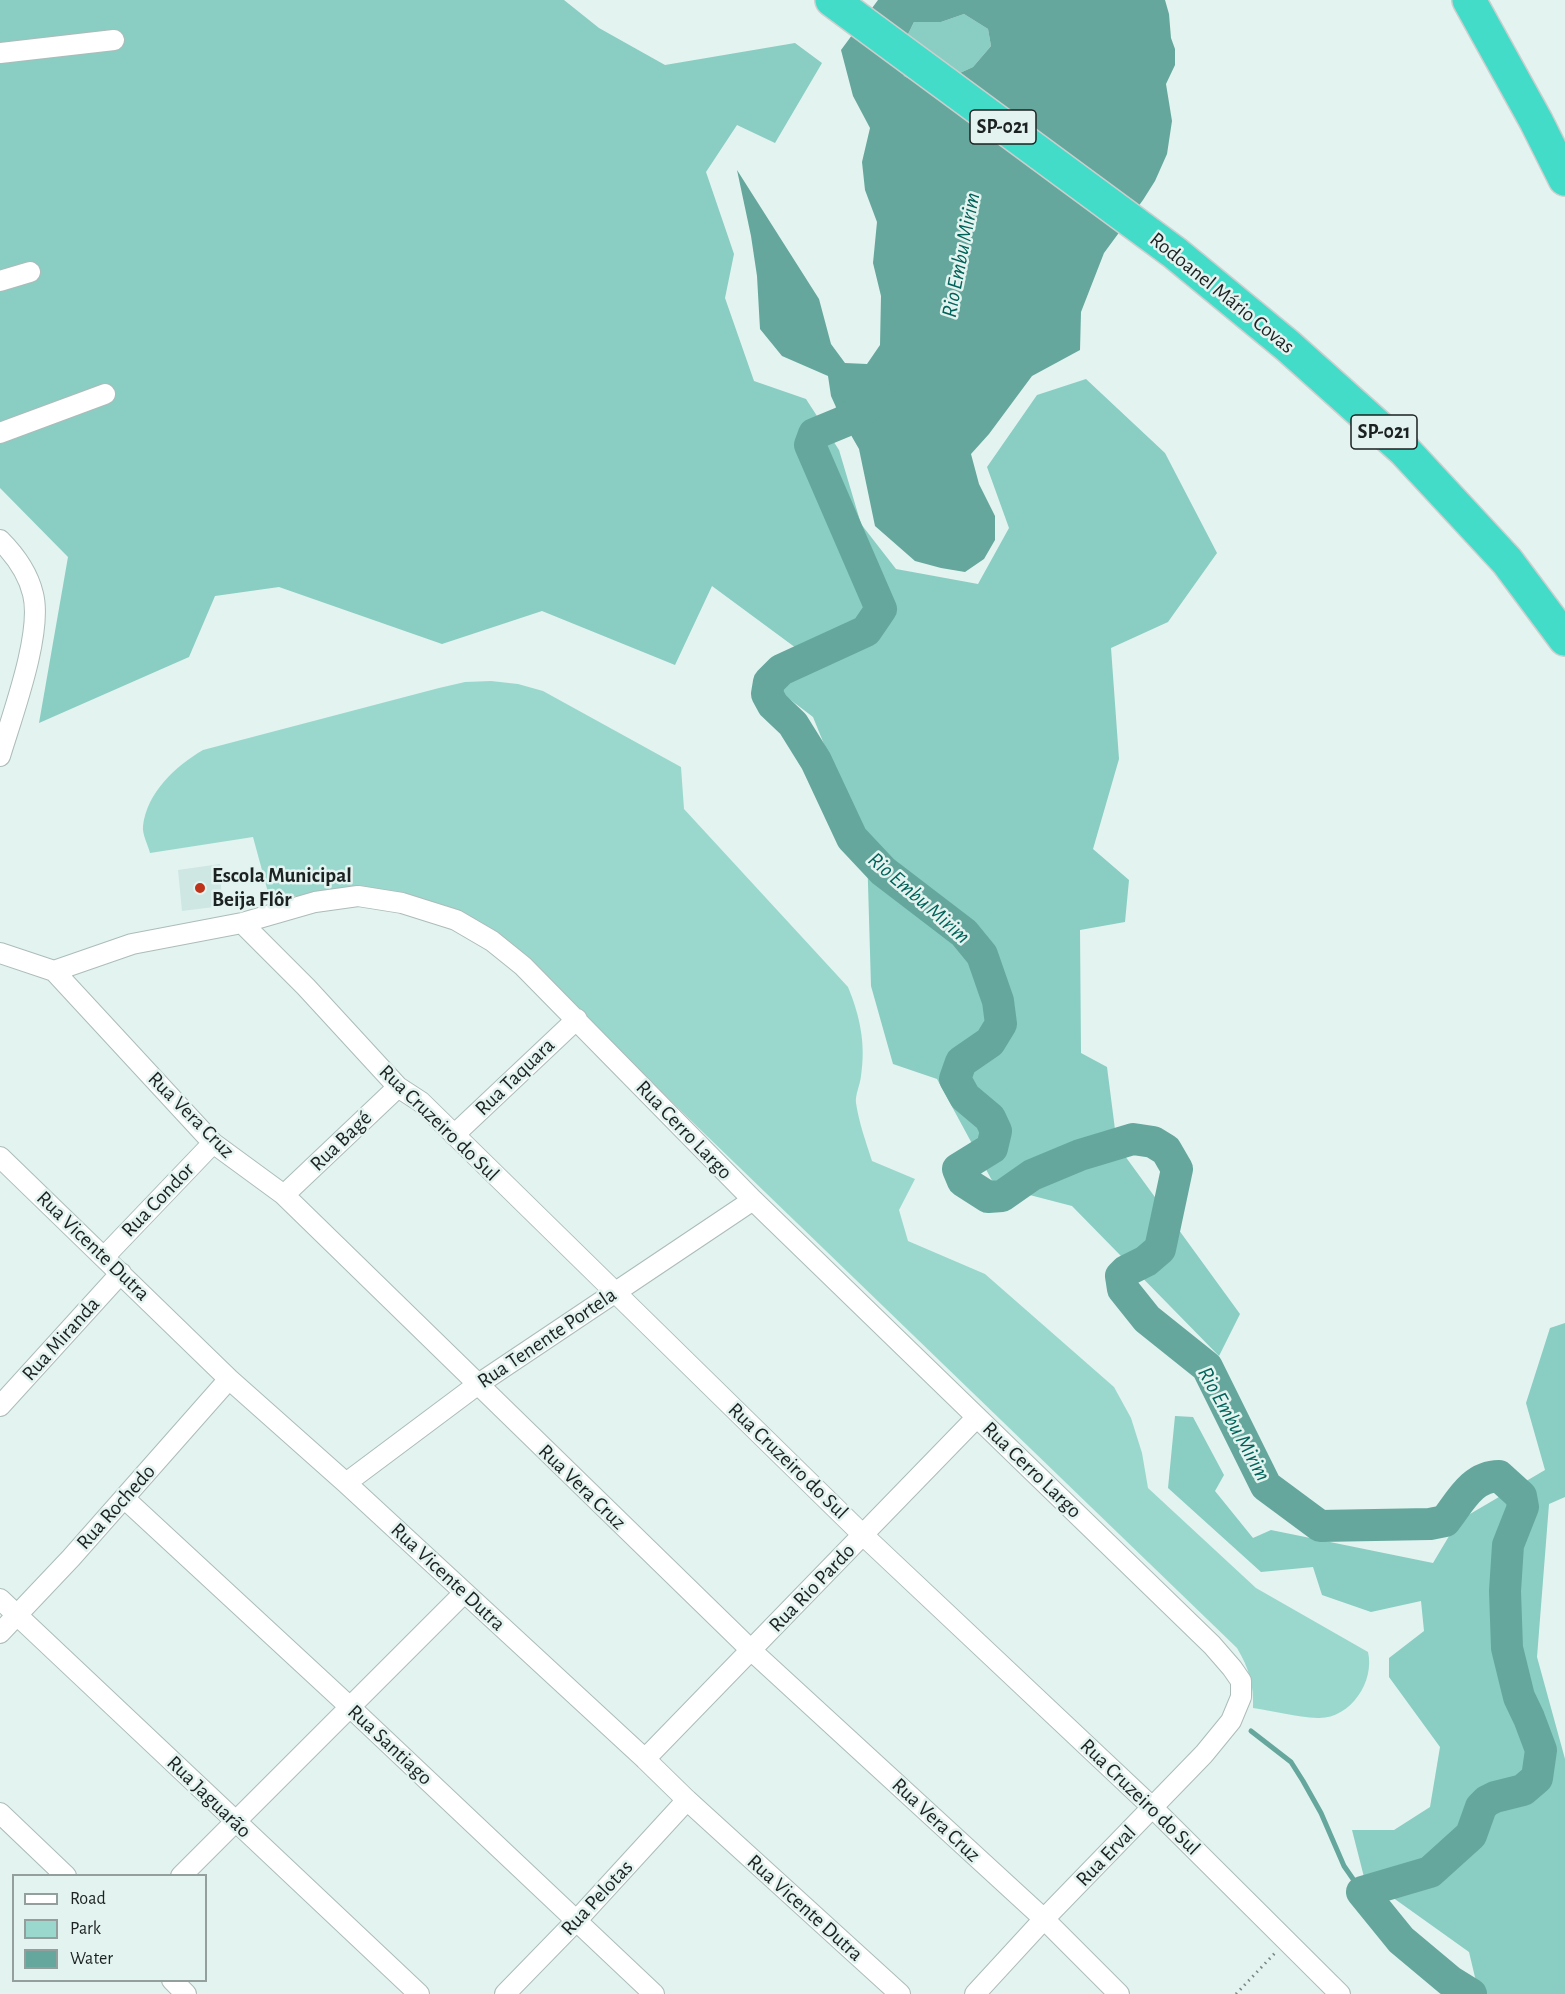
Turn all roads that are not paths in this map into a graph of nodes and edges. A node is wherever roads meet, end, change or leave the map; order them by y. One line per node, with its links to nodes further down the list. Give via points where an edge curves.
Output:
1 (832, 0): 11 (highway, Rodoanel Mário Covas / SP-021, via 1175,253 1288,346 1404,450 1507,561)
2 (1469, 0): 5 (highway)
3 (114, 40): 4 (street)
4 (0, 53)
5 (1565, 179)
6 (30, 272): 7 (street)
7 (0, 281)
8 (105, 394): 9 (street)
9 (0, 433)
10 (0, 540): 12 (street, via 29,579 36,615)
11 (1565, 639)
12 (0, 756)
13 (242, 923): 15 (street, Rua Cerro Largo, via 132,944); 16 (street, Rua Cerro Largo, via 315,902 358,896 402,903 456,920 492,941); 17 (street, Rua Cruzeiro do Sul)
14 (0, 953): 15 (street)
15 (54, 971): 19 (street, Rua Vera Cruz)
16 (577, 1019): 18 (street, Rua Taquara); 22 (street, Rua Cerro Largo)
17 (398, 1087): 18 (street, Rua Cruzeiro do Sul, via 421,1102); 21 (street, Rua Bagé)
18 (454, 1136): 25 (street, Rua Cruzeiro do Sul)
19 (213, 1143): 21 (street, Rua Vera Cruz); 23 (street, Rua Condor)
20 (0, 1157): 23 (street, Rua Vicente Dutra)
21 (284, 1195): 27 (street, Rua Vera Cruz)
22 (753, 1200): 25 (street, Rua Tenente Portela); 29 (street, Rua Cerro Largo)
23 (104, 1257): 24 (street, Rua Vicente Dutra)
24 (121, 1273): 26 (street, Rua Vicente Dutra); 28 (street, Rua Miranda)
25 (614, 1292): 27 (street, Rua Tenente Portela); 32 (street, Rua Cruzeiro do Sul)
26 (229, 1379): 30 (street, Rua Vicente Dutra); 31 (street, Rua Rochedo)
27 (477, 1385): 30 (street, Rua Tenente Portela); 37 (street, Rua Vera Cruz)
28 (0, 1406)
29 (977, 1417): 32 (street, Rua Rio Pardo); 38 (street, Rua Cerro Largo, via 1212,1645)
30 (346, 1483): 33 (street, Rua Vicente Dutra)
31 (124, 1498): 35 (street, Rua Rochedo); 39 (street, Rua Santiago)
32 (863, 1535): 37 (street, Rua Rio Pardo); 42 (street, Rua Cruzeiro do Sul)
33 (464, 1593): 39 (street); 40 (street, Rua Vicente Dutra)
34 (0, 1599): 35 (street, Rua Jaguarão)
35 (17, 1614): 36 (street, Rua Rochedo); 44 (street, Rua Jaguarão)
36 (0, 1633)
37 (752, 1651): 40 (street, Rua Rio Pardo); 47 (street, Rua Vera Cruz)
38 (1241, 1681): 42 (street, Rua Erval, via 1241,1697 1231,1721)
39 (350, 1707): 44 (street); 48 (street, Rua Santiago)
40 (645, 1759): 41 (street, Rua Vicente Dutra)
41 (687, 1800): 48 (street, Rua Pelotas); 52 (street, Rua Vicente Dutra)
42 (1153, 1808): 47 (street, Rua Erval); 55 (street, Rua Cruzeiro do Sul)
43 (0, 1813): 45 (street)
44 (235, 1822): 46 (street); 49 (street, Rua Jaguarão)
45 (65, 1874)
46 (182, 1874)
47 (1044, 1919): 53 (street, Rua Erval); 54 (street, Rua Vera Cruz)
48 (577, 1920): 50 (street, Rua Pelotas); 51 (street, Rua Santiago)
49 (419, 1994)
50 (505, 1994)
51 (654, 1994)
52 (900, 1994)
53 (975, 1994)
54 (1119, 1994)
55 (1340, 1994)

